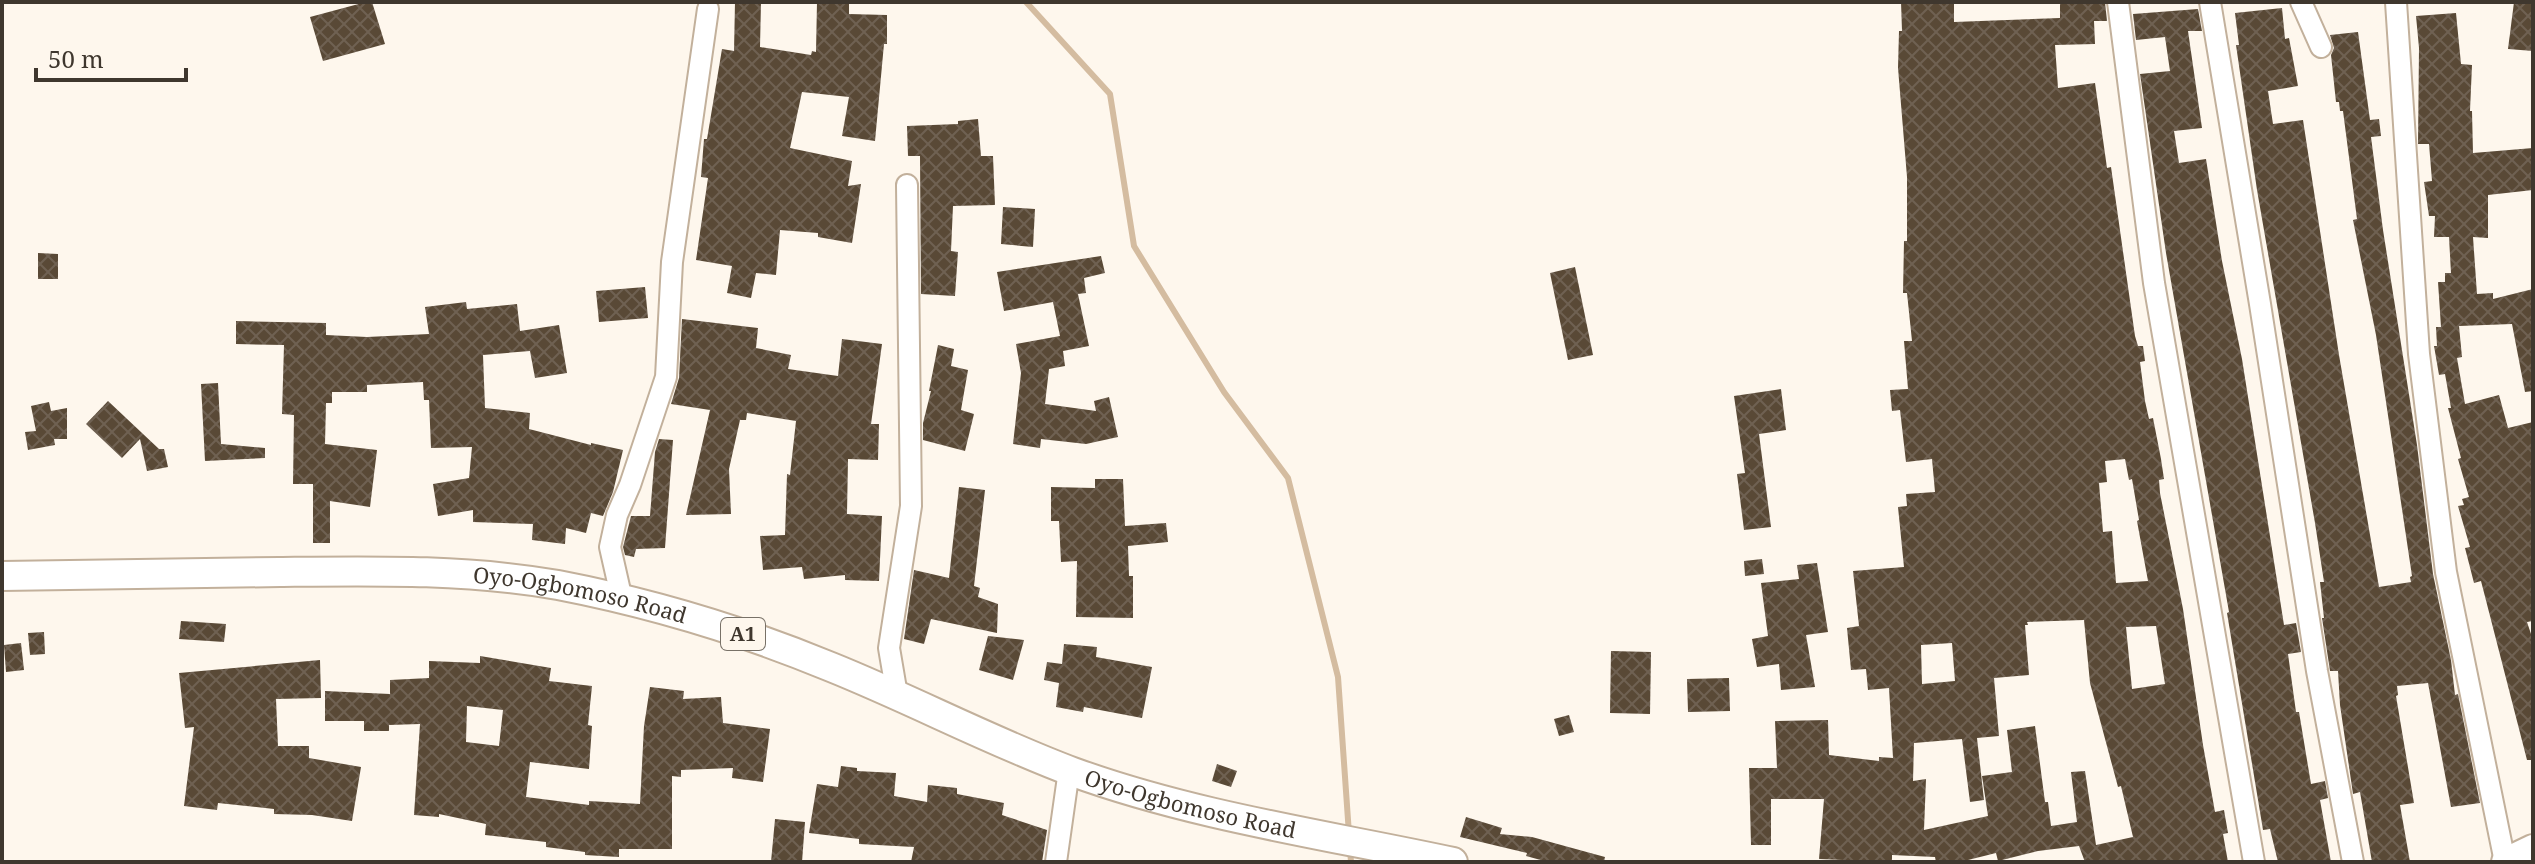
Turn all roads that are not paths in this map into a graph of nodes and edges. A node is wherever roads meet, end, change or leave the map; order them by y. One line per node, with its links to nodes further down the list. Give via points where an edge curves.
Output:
1 (2118, 2): 15 (street, via 2154,283)
2 (2210, 2): 16 (street, via 2317,671)
3 (2301, 2): 6 (street)
4 (2396, 2): 17 (street, via 2419,354 2444,556)
5 (708, 9): 9 (street, via 672,262 666,377 610,547)
6 (2321, 47)
7 (907, 185): 10 (street, via 911,506 889,648)
8 (2, 576): 9 (highway, Oyo-Ogbomoso Road / A1, via 399,571 557,585)
9 (622, 600): 10 (highway, Oyo-Ogbomoso Road / A1, via 760,639)
10 (897, 695): 11 (highway, Oyo-Ogbomoso Road / A1)
11 (1069, 770): 13 (street); 14 (highway, Oyo-Ogbomoso Road / A1, via 1207,810)
12 (2533, 849): 17 (highway)
13 (1056, 862)
14 (1453, 862)
15 (2254, 862)
16 (2353, 862)
17 (2505, 862)

